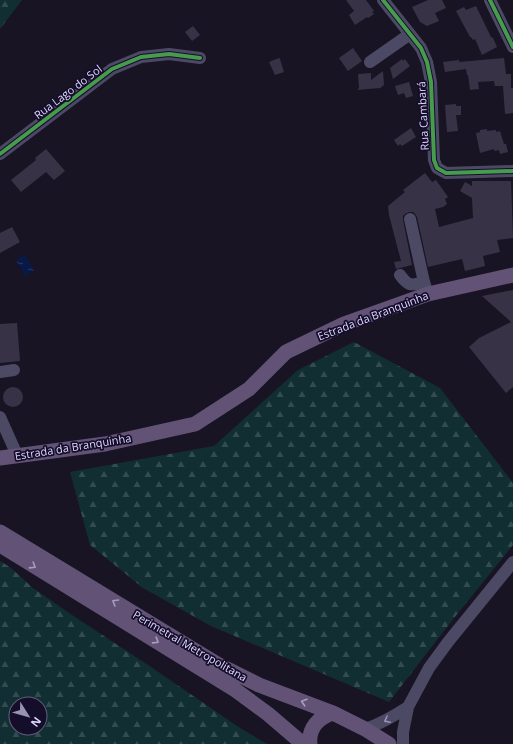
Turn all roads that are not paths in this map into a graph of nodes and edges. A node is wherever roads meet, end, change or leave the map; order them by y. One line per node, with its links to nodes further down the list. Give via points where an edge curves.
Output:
1 (383, 0): 3 (street, Rua Cambará)
2 (490, 0): 4 (street)
3 (410, 34): 6 (street); 8 (street, Rua Cambará, via 421,48 427,62 431,82 434,160 437,168 446,174)
4 (513, 47)
5 (200, 58): 7 (street, Rua Lago do Sol, via 169,54 141,57 112,69)
6 (370, 62)
7 (0, 154)
8 (513, 171)
9 (410, 219): 12 (street)
10 (400, 275): 12 (street, via 409,284)
11 (513, 275): 12 (main road, Estrada da Branquinha)
12 (426, 288): 16 (main road, Estrada da Branquinha, via 286,352 249,389 195,424 105,444)
13 (14, 370): 14 (street)
14 (0, 372)
15 (0, 417): 16 (street)
16 (17, 455): 17 (main road, Estrada da Branquinha)
17 (0, 458)
18 (0, 532): 22 (main road, Perimetral Metropolitana, one-way to 18, via 259,685 224,668)
19 (0, 545): 24 (main road, Perimetral Metropolitana, one-way to 24, via 234,689)
20 (513, 562): 21 (street, via 444,647 429,668)
21 (408, 707): 23 (street, one-way to 23, via 377,725); 27 (street)
22 (333, 713): 23 (main road, Perimetral Metropolitana); 25 (main road, via 322,717 314,725)
23 (364, 729): 26 (main road, Perimetral Metropolitana)
24 (303, 744)
25 (310, 744)
26 (389, 744)
27 (403, 744)

